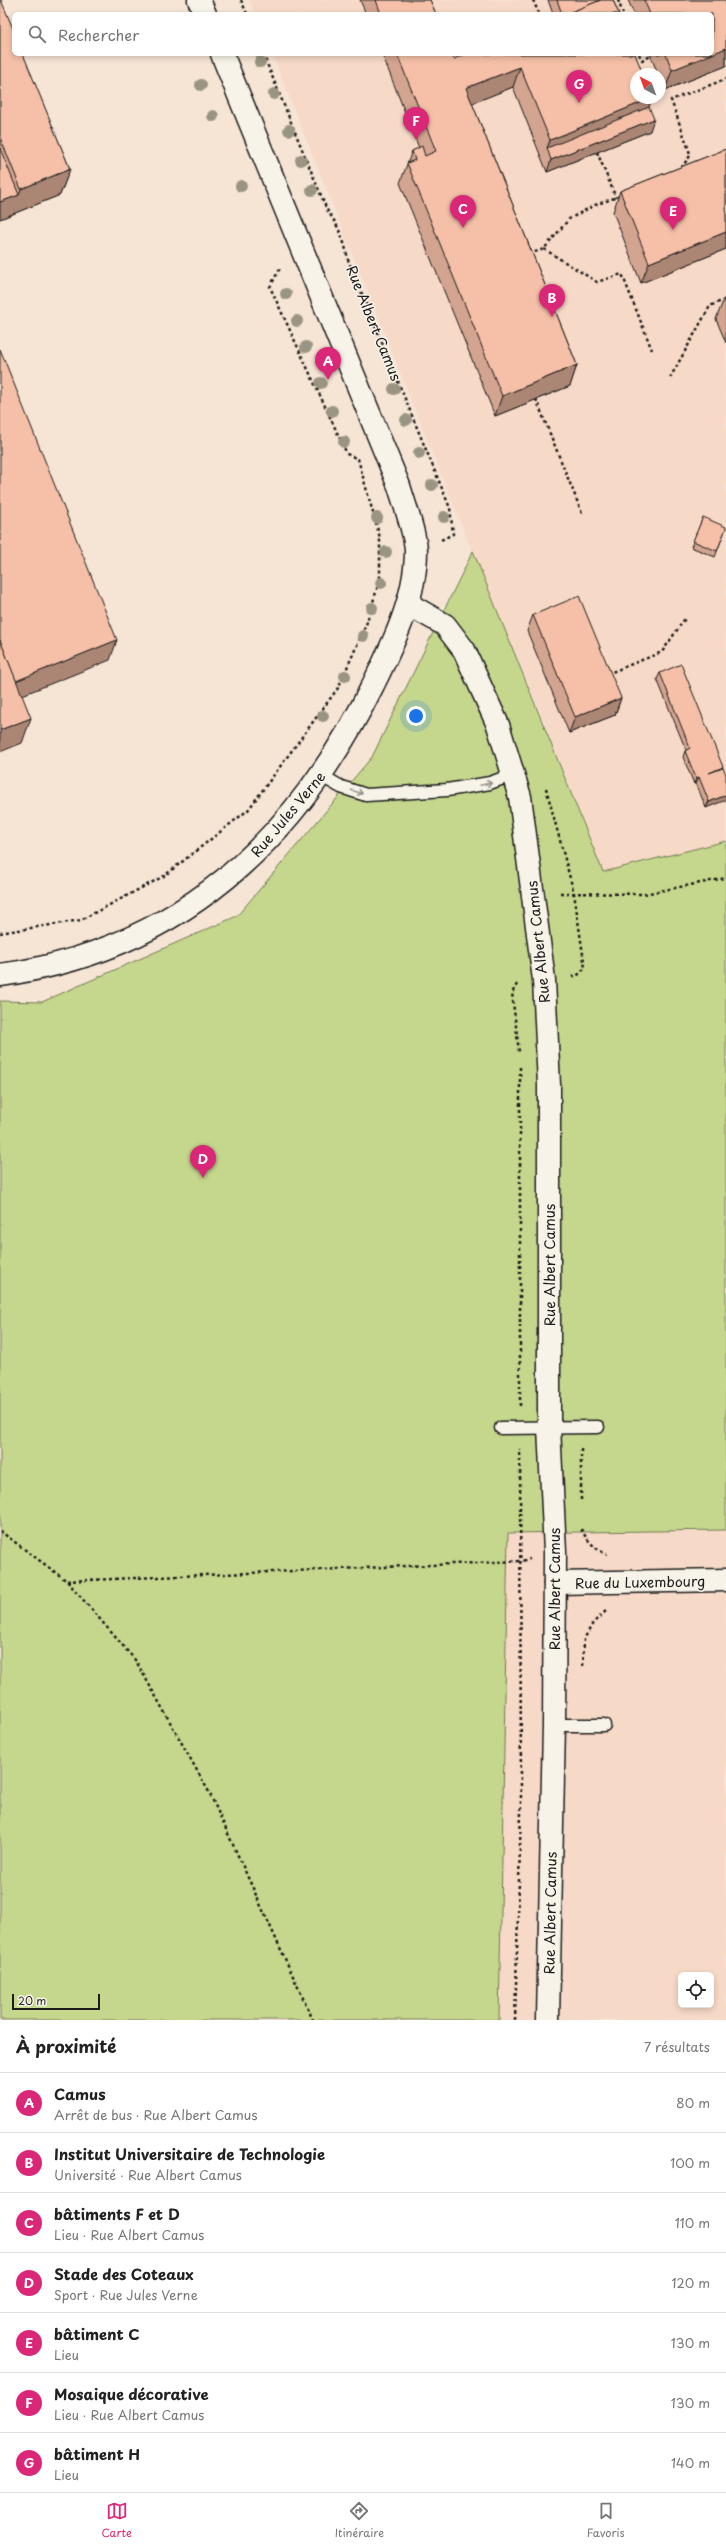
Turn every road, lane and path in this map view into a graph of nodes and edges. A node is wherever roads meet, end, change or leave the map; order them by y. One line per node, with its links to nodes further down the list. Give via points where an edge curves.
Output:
1 (199, 0): 5 (street)
2 (241, 0): 6 (path)
3 (533, 0): 7 (path)
4 (618, 0): 8 (path)
5 (204, 12)
6 (246, 12)
7 (538, 12)
8 (622, 12)
9 (223, 56): 26 (street, via 399,486)
10 (264, 56): 26 (path, Rue Albert Camus, via 327,210 336,222 346,246 348,260 450,508 453,534)
11 (641, 56): 12 (path, via 642,60)
12 (651, 56)
13 (726, 79): 15 (path, via 671,100 690,156)
14 (597, 152): 16 (path)
15 (679, 170)
16 (616, 198): 17 (path, via 623,195); 18 (path, via 595,205 569,219)
17 (625, 201)
18 (544, 249): 19 (path); 22 (path, via 597,282 622,274)
19 (525, 255)
20 (281, 267): 34 (path, via 270,287 347,454 358,459 380,538 380,579 366,625 338,688 248,810 164,876 81,920)
21 (726, 299): 23 (path, via 710,306)
22 (652, 350)
23 (670, 378)
24 (536, 399): 25 (path)
25 (582, 513)
26 (416, 550): 27 (street)
27 (408, 604): 30 (street, Rue Albert Camus, via 445,625 464,650 498,726); 31 (street, Rue Jules Verne, via 387,657)
28 (686, 617): 29 (path, via 662,652)
29 (600, 678)
30 (514, 774): 31 (lane, one-way to 30, via 341,787 366,795 447,790 490,783); 33 (street, Rue Albert Camus, via 520,797)
31 (322, 776): 35 (street, Rue Jules Verne, via 287,820 249,860 187,908 124,941 65,962)
32 (726, 878): 33 (path, via 644,894)
33 (533, 893): 37 (street, Rue Albert Camus, via 544,980 549,1084)
34 (0, 933)
35 (0, 975)
36 (598, 1426): 37 (lane)
37 (549, 1427): 38 (lane); 41 (street, Rue Albert Camus)
38 (501, 1428)
39 (0, 1531): 43 (path)
40 (590, 1542): 41 (path)
41 (555, 1552): 43 (path, via 521,1561); 44 (street, Rue Albert Camus)
42 (726, 1580): 44 (street, Rue du Luxembourg)
43 (67, 1581): 47 (path, via 136,1661 209,1792)
44 (555, 1583): 45 (street, Rue Albert Camus)
45 (554, 1724): 46 (lane); 48 (street, Rue Albert Camus)
46 (604, 1725)
47 (313, 2020)
48 (548, 2020)

